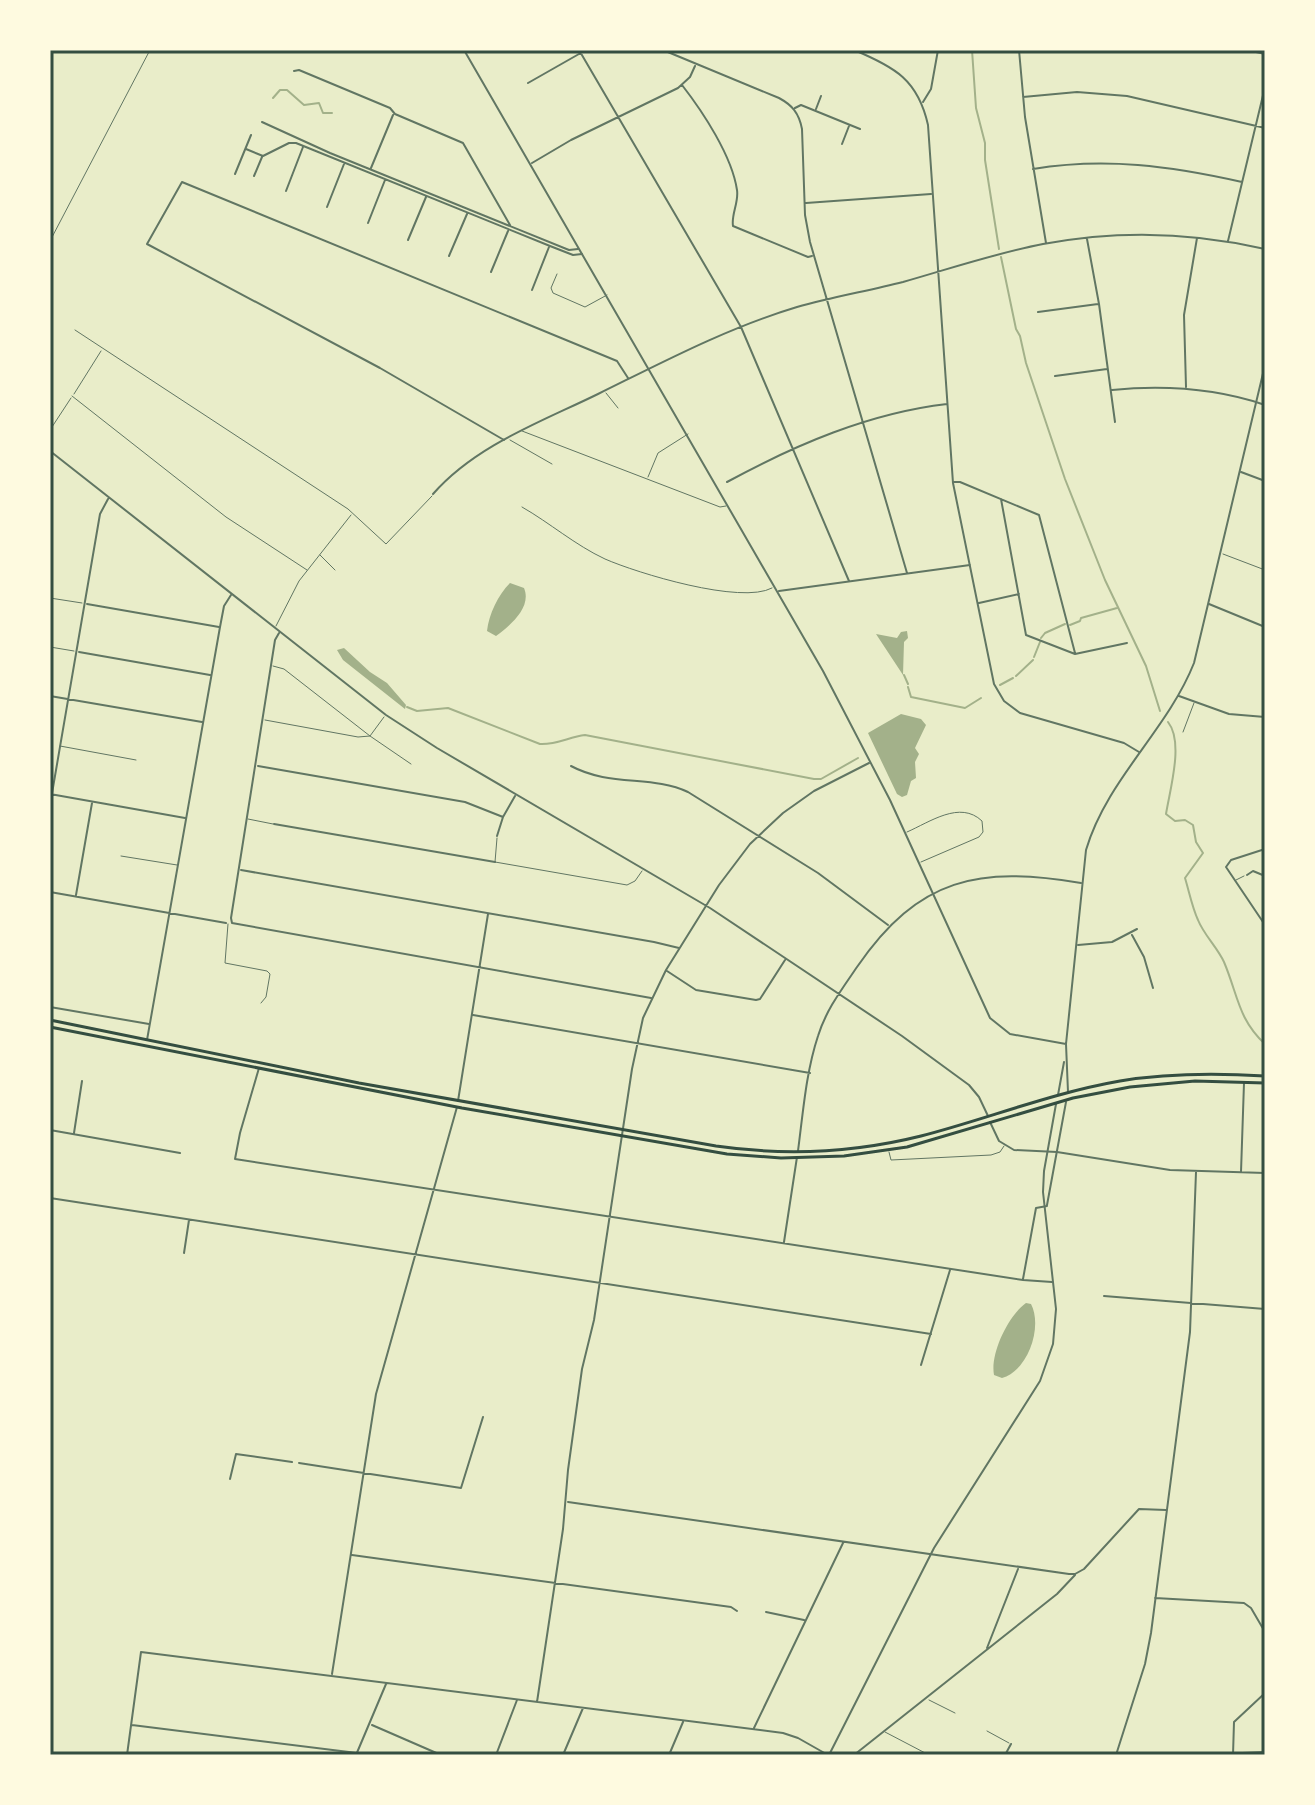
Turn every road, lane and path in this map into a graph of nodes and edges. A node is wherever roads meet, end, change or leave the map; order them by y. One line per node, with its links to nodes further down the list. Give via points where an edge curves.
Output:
1 (150, 50): 54 (lane)
2 (586, 50): 10 (street)
3 (663, 50): 12 (street)
4 (854, 50): 19 (street, via 903,76)
5 (938, 50): 19 (street, via 931,89)
6 (1019, 50): 18 (street)
7 (1247, 50): 11 (street)
8 (470, 51): 9 (street)
9 (465, 52): 36 (street)
10 (580, 52): 14 (street); 23 (street)
11 (1265, 54)
12 (696, 64): 15 (street); 20 (street)
13 (294, 71): 22 (street)
14 (528, 83)
15 (682, 85): 23 (street); 62 (street, via 732,167 738,198 733,225)
16 (1265, 87): 26 (street)
17 (821, 96): 21 (street)
18 (1023, 97): 26 (street, via 1077,92 1127,96); 38 (street)
19 (922, 103): 44 (street)
20 (794, 108): 21 (street); 46 (street, via 802,129)
21 (815, 111): 25 (street)
22 (394, 113): 37 (street); 50 (street, via 463,143)
23 (618, 117): 36 (street); 71 (street)
24 (262, 122): 30 (street)
25 (849, 125): 28 (street); 31 (street)
26 (1255, 126): 27 (street); 42 (street)
27 (1265, 128)
28 (860, 129)
29 (251, 135): 33 (street)
30 (296, 141): 32 (street); 34 (street); 37 (street)
31 (842, 144)
32 (304, 146): 35 (street); 43 (street)
33 (246, 149): 34 (street); 39 (street)
34 (263, 156): 40 (street)
35 (344, 163): 41 (street); 47 (street)
36 (531, 164): 58 (street)
37 (371, 169): 50 (street)
38 (1033, 169): 42 (street, via 1131,163); 56 (street)
39 (235, 174)
40 (254, 176)
41 (385, 179): 45 (street); 49 (street)
42 (1242, 182): 55 (street)
43 (286, 191)
44 (933, 193): 46 (street); 63 (street)
45 (426, 196): 48 (street); 53 (street)
46 (805, 203): 62 (street)
47 (327, 207)
48 (467, 213): 50 (street); 61 (street)
49 (368, 223)
50 (509, 228): 57 (street); 58 (street, via 569,250); 64 (street)
51 (1087, 237): 52 (street); 56 (street); 69 (street)
52 (1197, 237): 55 (street); 79 (street, via 1184,315)
53 (408, 240)
54 (50, 241)
55 (1228, 241): 59 (street)
56 (1046, 243): 63 (street)
57 (550, 246): 60 (street); 66 (street)
58 (579, 248): 60 (street)
59 (1265, 249)
60 (583, 254): 67 (street)
61 (449, 256)
62 (814, 256): 68 (street)
63 (940, 271): 68 (street); 84 (street)
64 (491, 272)
65 (557, 274): 67 (lane, via 553,293 585,307)
66 (532, 290)
67 (607, 295): 75 (street)
68 (826, 300): 71 (street); 87 (street)
69 (1099, 304): 70 (street); 76 (street)
70 (1038, 312)
71 (741, 327): 75 (street); 93 (street)
72 (75, 330): 73 (lane)
73 (103, 349): 82 (lane); 106 (lane)
74 (1265, 365): 83 (street)
75 (650, 368): 78 (street); 91 (street)
76 (1108, 368): 77 (street); 81 (street)
77 (1055, 376)
78 (628, 378): 80 (street); 92 (street, via 617,361 182,182 147,244)
79 (1186, 388): 81 (street); 83 (street)
80 (605, 390): 86 (lane); 90 (street)
81 (1111, 390): 88 (street)
82 (72, 396): 89 (lane); 110 (lane, via 226,517)
83 (1256, 402): 85 (street); 96 (street)
84 (948, 404): 87 (street); 100 (street)
85 (1265, 405)
86 (618, 408)
87 (861, 422): 93 (street); 113 (street)
88 (1115, 422)
89 (50, 430)
90 (522, 431): 92 (street); 97 (lane)
91 (688, 434): 97 (lane, via 658,453); 104 (street)
92 (506, 439): 95 (lane); 101 (street)
93 (793, 448): 99 (street); 114 (street)
94 (50, 451): 102 (street)
95 (552, 464)
96 (1240, 471): 98 (street); 108 (street)
97 (647, 479): 104 (lane)
98 (1265, 481)
99 (727, 482)
100 (953, 483): 103 (street); 109 (street)
101 (433, 494): 106 (lane, via 386,544)
102 (109, 498): 117 (street); 121 (street, via 100,514)
103 (1001, 499): 118 (street); 130 (street, via 1039,515)
104 (728, 506): 115 (street)
105 (522, 507): 115 (lane, via 619,564 716,591)
106 (353, 513): 107 (lane)
107 (319, 554): 110 (lane); 111 (lane)
108 (1220, 554): 112 (lane); 122 (street)
109 (970, 565): 113 (street); 120 (street)
110 (307, 570): 125 (lane)
111 (335, 570)
112 (1265, 570)
113 (907, 573): 114 (street)
114 (849, 581): 116 (street)
115 (775, 587): 116 (street)
116 (777, 592): 146 (street)
117 (232, 594): 123 (street); 125 (street)
118 (1019, 594): 120 (street); 130 (street, via 1026,635)
119 (50, 598): 121 (lane)
120 (977, 603): 144 (street, via 994,684 1009,706 1124,743)
121 (85, 604): 123 (street); 129 (street)
122 (1208, 604): 124 (street); 134 (street, via 1194,663)
123 (220, 627): 132 (street)
124 (1265, 627)
125 (275, 628): 126 (street)
126 (280, 632): 131 (street); 137 (street)
127 (1127, 643): 130 (street)
128 (50, 647): 129 (lane)
129 (77, 651): 132 (street); 135 (street)
130 (1075, 654)
131 (270, 666): 139 (street); 142 (lane, via 284,669)
132 (212, 675): 140 (street)
133 (50, 696): 135 (street)
134 (1178, 696): 136 (street); 144 (street)
135 (68, 699): 140 (street); 143 (street)
136 (1194, 703): 138 (street, via 1229,714); 141 (lane)
137 (386, 715): 142 (lane); 151 (street)
138 (1265, 717)
139 (262, 720): 142 (lane); 148 (street)
140 (203, 722): 155 (street)
141 (1183, 732)
142 (370, 736): 147 (lane)
143 (60, 746): 145 (lane); 150 (street)
144 (1140, 753): 171 (street, via 1092,832)
145 (136, 760)
146 (870, 763): 158 (street); 160 (street, via 814,791)
147 (411, 764)
148 (255, 766): 154 (street, via 465,802); 156 (street)
149 (571, 766): 160 (street, via 604,779 681,788)
150 (51, 795): 152 (street); 153 (street)
151 (516, 795): 154 (street); 166 (street)
152 (92, 802): 155 (street); 174 (street)
153 (50, 805)
154 (503, 817): 159 (street)
155 (186, 818): 165 (street)
156 (248, 819): 157 (lane); 167 (street)
157 (274, 824): 163 (street)
158 (905, 833): 164 (street); 164 (lane, via 955,811 982,821 979,837)
159 (497, 836): 163 (lane)
160 (757, 837): 175 (street); 180 (street, via 828,879)
161 (1265, 849): 170 (street, via 1231,860 1226,867)
162 (121, 856): 165 (lane)
163 (495, 862): 166 (lane, via 627,885)
164 (919, 863): 173 (street)
165 (178, 865): 176 (street)
166 (643, 869): 175 (street)
167 (240, 870): 177 (street); 186 (street, via 231,918 235,925)
168 (1247, 875): 169 (street, via 1253,871); 170 (lane)
169 (1265, 876)
170 (1236, 880): 179 (street)
171 (1081, 883): 173 (street, via 1000,875); 183 (street)
172 (50, 892): 174 (street)
173 (933, 894): 180 (street); 199 (street, via 992,1022 1010,1034)
174 (75, 897): 176 (street)
175 (706, 906): 184 (street); 185 (street)
176 (170, 913): 178 (street); 195 (street)
177 (488, 914): 184 (street); 186 (street)
178 (226, 923): 191 (lane, via 230,929 225,963 270,974)
179 (1265, 925)
180 (889, 926): 189 (street)
181 (1137, 929): 182 (street)
182 (1131, 934): 183 (street, via 1103,944); 188 (street)
183 (1076, 944): 199 (street)
184 (679, 948): 187 (street)
185 (786, 959): 187 (street, via 756,1000 696,990); 189 (street)
186 (480, 967): 190 (street); 193 (street)
187 (666, 970): 190 (street)
188 (1153, 988)
189 (839, 994): 206 (street, via 819,1032); 219 (street, via 950,1070 974,1091)
190 (651, 998): 198 (street)
191 (261, 1003)
192 (50, 1007): 195 (street)
193 (472, 1015): 198 (street); 215 (street)
194 (50, 1020): 197 (main road)
195 (150, 1025): 197 (street)
196 (50, 1027): 200 (main road)
197 (147, 1039): 200 (street); 201 (main road)
198 (637, 1043): 206 (street); 223 (street)
199 (1066, 1044): 203 (street)
200 (146, 1045): 202 (main road)
201 (188, 1048): 202 (lane); 204 (main road)
202 (187, 1054): 205 (main road)
203 (1065, 1057): 213 (street); 214 (street)
204 (260, 1062): 205 (street); 215 (main road)
205 (259, 1069): 218 (main road); 238 (street, via 235,1159)
206 (810, 1073): 230 (street)
207 (1265, 1076): 209 (main road, via 1194,1074)
208 (82, 1081): 224 (street)
209 (1117, 1081): 212 (main road); 213 (main road)
210 (1244, 1082): 211 (main road); 212 (main road); 236 (street)
211 (1265, 1083)
212 (1118, 1089): 216 (main road)
213 (1068, 1092): 214 (main road); 216 (main road)
214 (1058, 1095): 217 (main road); 219 (main road)
215 (458, 1100): 218 (street); 223 (main road)
216 (1067, 1100): 217 (main road); 232 (street)
217 (1056, 1103): 220 (main road); 231 (street)
218 (457, 1107): 226 (main road); 238 (street)
219 (988, 1115): 220 (street); 221 (main road)
220 (990, 1123): 225 (main road); 228 (street)
221 (949, 1127): 225 (main road); 227 (main road)
222 (50, 1130): 224 (street)
223 (622, 1130): 226 (street); 230 (main road, via 729,1148)
224 (74, 1134): 233 (street)
225 (951, 1135): 229 (main road)
226 (621, 1136): 234 (main road, via 727,1154); 241 (street)
227 (887, 1143): 229 (main road); 230 (main road)
228 (1004, 1146): 229 (lane, via 996,1155 891,1160); 231 (street)
229 (888, 1150): 234 (main road)
230 (798, 1152): 234 (street)
231 (1047, 1152): 232 (street); 240 (street)
232 (1057, 1152): 235 (street); 240 (street)
233 (180, 1153)
234 (797, 1158): 243 (street)
235 (1196, 1171): 236 (street); 251 (street)
236 (1241, 1172): 237 (street)
237 (1265, 1173)
238 (434, 1190): 241 (street); 245 (street)
239 (50, 1198): 242 (street)
240 (1047, 1206): 247 (street, via 1036,1208); 248 (street)
241 (608, 1216): 243 (street); 249 (street)
242 (189, 1220): 244 (street); 245 (street)
243 (784, 1243): 246 (street)
244 (184, 1253)
245 (416, 1255): 249 (street); 258 (street, via 376,1394)
246 (950, 1269): 247 (street); 253 (street)
247 (1023, 1280): 248 (street)
248 (1054, 1281): 263 (street, via 1056,1328 1044,1373)
249 (599, 1283): 253 (street); 260 (street)
250 (1104, 1296): 251 (street)
251 (1192, 1303): 252 (street); 261 (street)
252 (1265, 1309)
253 (931, 1334): 254 (street)
254 (921, 1365)
255 (483, 1417): 258 (street, via 461,1488)
256 (292, 1462): 259 (street, via 236,1454)
257 (299, 1463): 258 (street)
258 (364, 1473): 264 (street)
259 (230, 1479)
260 (566, 1502): 262 (street); 267 (street)
261 (1166, 1510): 266 (street, via 1135,1512); 268 (street)
262 (843, 1541): 263 (street); 271 (street)
263 (931, 1553): 265 (street); 297 (street)
264 (351, 1555): 267 (street); 274 (street)
265 (1018, 1567): 266 (street); 273 (street)
266 (1075, 1574): 273 (street)
267 (555, 1583): 269 (street); 279 (street)
268 (1155, 1598): 272 (street, via 1244,1603); 301 (street, via 1145,1664)
269 (737, 1611)
270 (766, 1612): 271 (street)
271 (805, 1620): 285 (street)
272 (1265, 1632)
273 (988, 1649): 277 (street)
274 (332, 1675): 275 (street); 284 (street, via 141,1652)
275 (386, 1683): 278 (street); 283 (street)
276 (1265, 1693): 291 (street, via 1234,1722)
277 (925, 1698): 281 (lane); 286 (street)
278 (517, 1700): 279 (street); 294 (street)
279 (537, 1702): 280 (street)
280 (583, 1708): 282 (street); 295 (street)
281 (955, 1713)
282 (683, 1721): 285 (street); 296 (street)
283 (370, 1724): 290 (street); 293 (street)
284 (131, 1725): 290 (street); 292 (street)
285 (753, 1729): 297 (street, via 788,1734)
286 (884, 1731): 298 (street); 299 (lane)
287 (987, 1731): 288 (lane)
288 (1011, 1744): 300 (street)
289 (1265, 1752): 291 (street)
290 (356, 1754)
291 (1233, 1754): 302 (street)
292 (127, 1755)
293 (441, 1755)
294 (496, 1755)
295 (563, 1755)
296 (669, 1755)
297 (828, 1755)
298 (854, 1755)
299 (929, 1755)
300 (1005, 1755)
301 (1116, 1755)
302 (1198, 1755)

